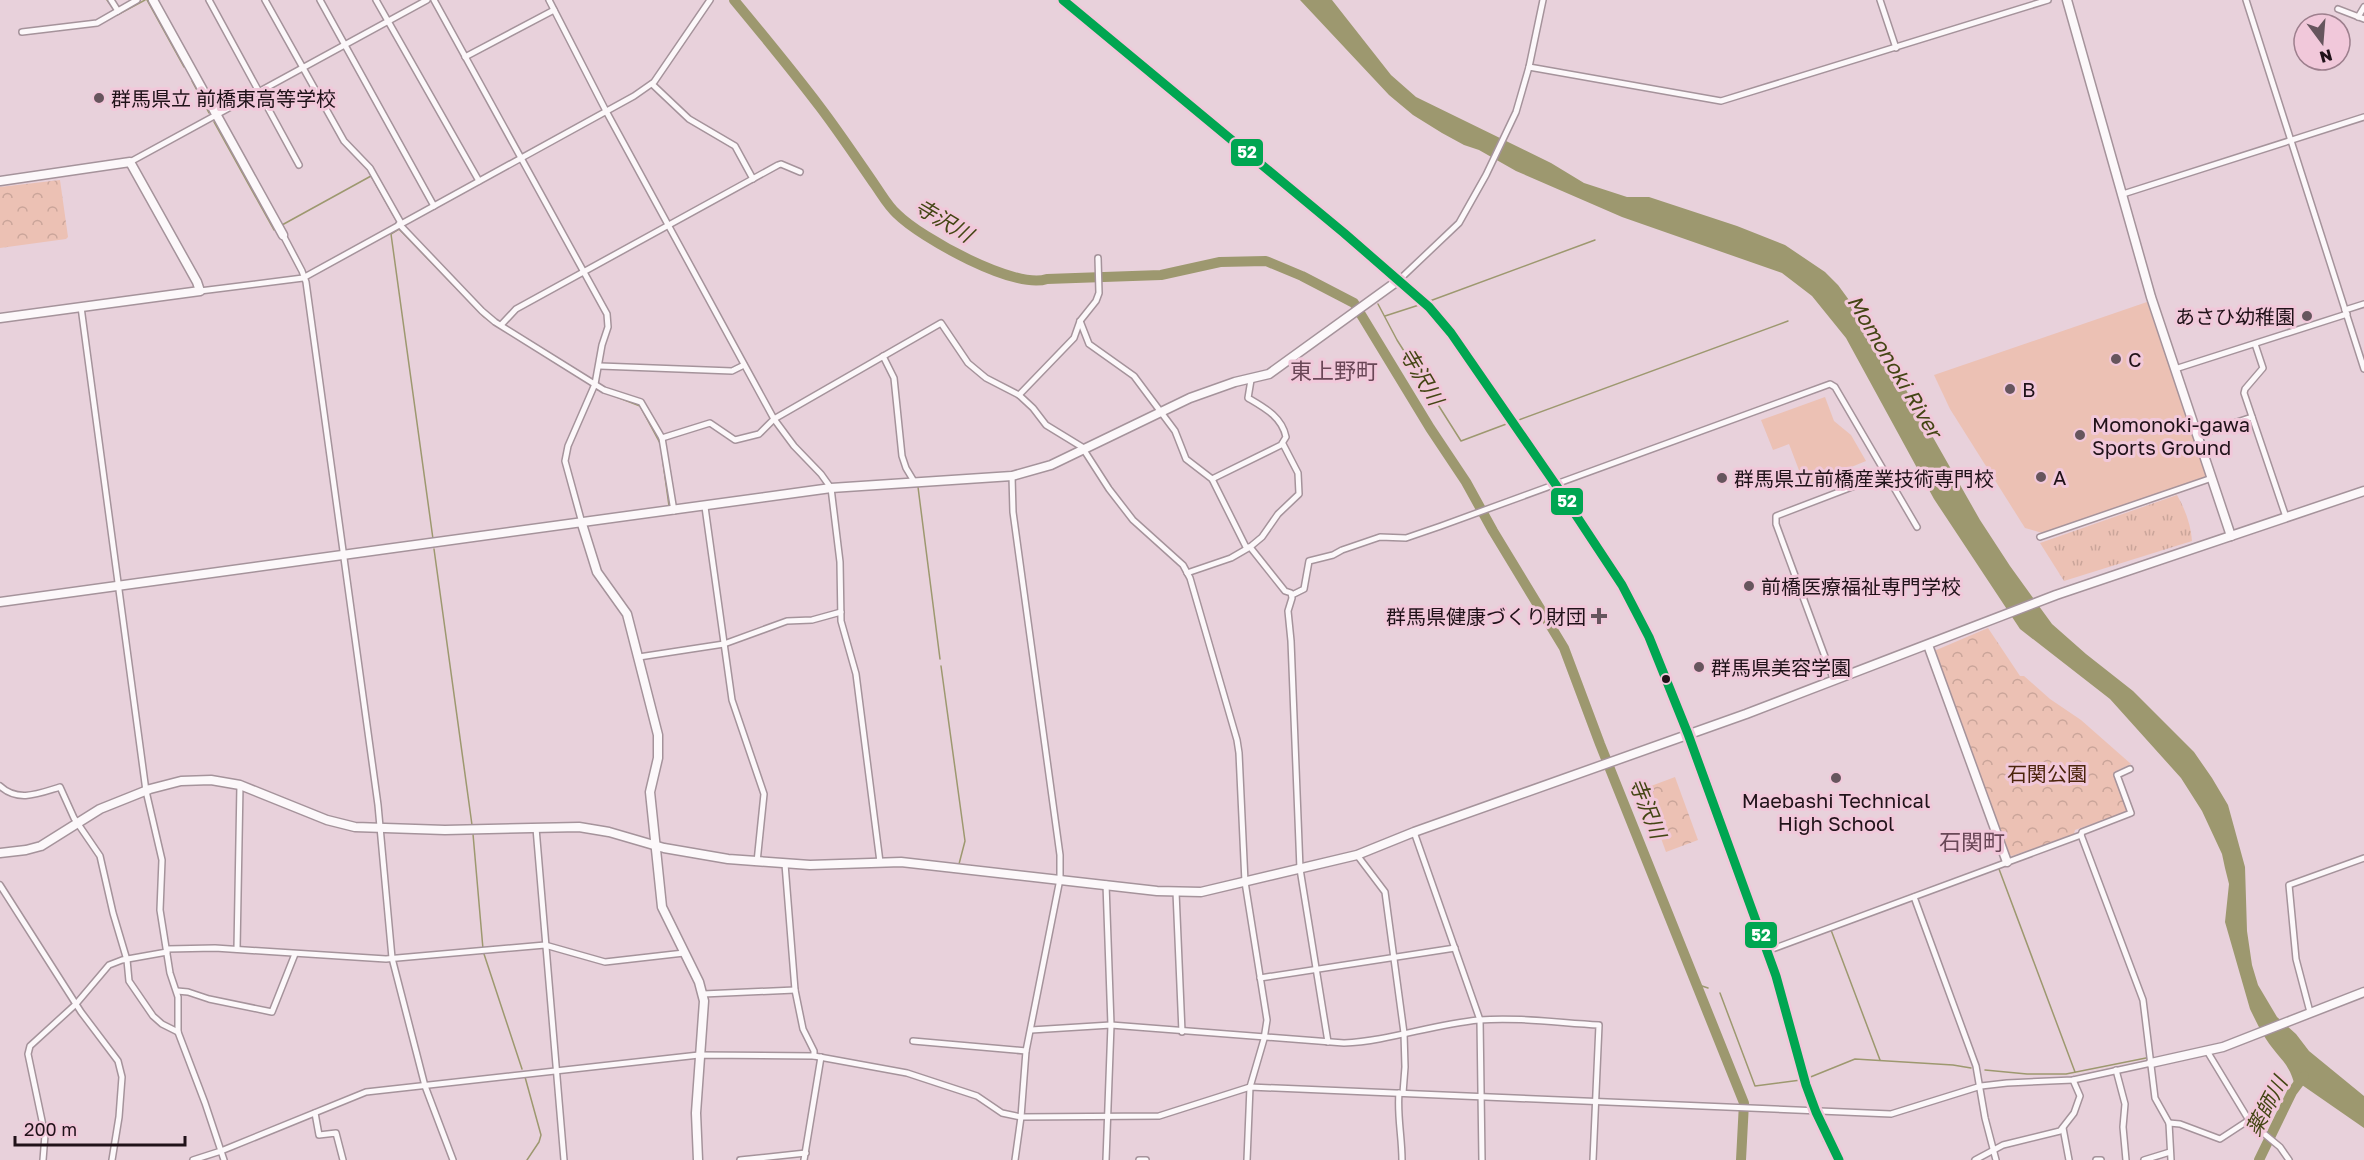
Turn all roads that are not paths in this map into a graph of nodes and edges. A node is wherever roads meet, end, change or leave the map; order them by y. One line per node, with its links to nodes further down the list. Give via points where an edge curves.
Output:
1 (111, 0): 20 (street)
2 (137, 0): 20 (street)
3 (153, 0): 33 (street)
4 (209, 0): 31 (street)
5 (265, 0): 29 (street)
6 (320, 0): 25 (street)
7 (376, 0): 23 (street)
8 (427, 0): 23 (street)
9 (434, 0): 27 (street)
10 (549, 0): 21 (street)
11 (710, 0): 30 (street)
12 (1063, 0): 51 (street)
13 (1543, 0): 28 (street)
14 (1880, 0): 26 (street)
15 (2048, 0): 26 (street)
16 (2067, 0): 43 (street)
17 (2246, 0): 35 (street)
18 (2364, 7): 22 (street)
19 (2338, 9): 22 (street)
20 (118, 10): 24 (street, via 97,23)
21 (554, 10): 27 (street); 32 (street)
22 (2361, 18)
23 (388, 21): 25 (street); 42 (street)
24 (22, 32)
25 (345, 45): 29 (street); 44 (street)
26 (1896, 48): 28 (street, via 1721,101)
27 (465, 57): 36 (street)
28 (1529, 67): 51 (street, via 1512,120 1459,223)
29 (305, 68): 31 (street); 45 (street, via 344,141 370,168)
30 (652, 84): 32 (street); 40 (street, via 689,119 735,146)
31 (260, 93): 33 (street); 38 (street)
32 (606, 111): 36 (street); 46 (street)
33 (216, 116): 37 (street); 47 (street)
34 (2364, 117): 35 (street)
35 (2291, 140): 43 (street); 55 (street)
36 (521, 158): 42 (street); 49 (street)
37 (130, 162): 41 (street); 52 (street)
38 (299, 165)
39 (800, 172): 40 (street, via 781,164)
40 (753, 179): 46 (street)
41 (0, 181)
42 (478, 181): 44 (street)
43 (2123, 194): 63 (street)
44 (434, 206): 45 (street)
45 (400, 223): 50 (street); 58 (street, via 482,311)
46 (668, 225): 49 (street); 61 (street)
47 (283, 235): 50 (street)
48 (1098, 261): 57 (street, via 1099,293)
49 (584, 272): 58 (street, via 516,309); 62 (street, via 608,314)
50 (305, 277): 52 (street); 91 (street)
51 (1399, 280): 65 (street, via 1278,369); 80 (street, via 1451,333)
52 (200, 291): 54 (street)
53 (2364, 304): 55 (street)
54 (81, 307): 56 (street); 93 (street)
55 (2346, 312): 59 (street); 64 (street)
56 (0, 318)
57 (1080, 321): 67 (street, via 1074,338); 68 (street, via 1089,344 1134,376)
58 (501, 326): 66 (street)
59 (2255, 344): 63 (street); 69 (street, via 2263,368 2244,390)
60 (883, 356): 67 (street, via 941,323 968,363 986,378); 70 (street); 79 (street, via 894,378 904,462)
61 (744, 365): 62 (street, via 732,371); 70 (street)
62 (600, 366): 66 (street)
63 (2175, 369): 71 (street)
64 (2364, 369)
65 (1251, 380): 68 (street, via 1213,389); 73 (street, via 1248,398 1284,427 1286,437)
66 (595, 384): 72 (street, via 641,402); 86 (street, via 565,461)
67 (1019, 395): 74 (street, via 1046,425)
68 (1160, 413): 74 (street); 78 (street, via 1179,439 1186,459)
69 (2252, 417): 71 (street); 85 (street)
70 (774, 419): 72 (street, via 759,434 735,440 710,423); 81 (street)
71 (2198, 435): 77 (street)
72 (662, 438): 84 (street)
73 (1282, 444): 78 (street); 90 (street, via 1298,472 1299,494)
74 (1085, 450): 76 (street); 92 (street, via 1133,520)
75 (1886, 474): 80 (street, via 1830,384); 87 (street); 100 (street, via 1776,516)
76 (1012, 476): 79 (street); 120 (street)
77 (2212, 478): 88 (street); 89 (street)
78 (1212, 479): 90 (street, via 1246,547)
79 (915, 483): 81 (street)
80 (1556, 485): 94 (street, via 1406,538 1380,537 1309,561 1304,589); 101 (street, via 1636,610)
81 (831, 488): 83 (street); 96 (street, via 840,562)
82 (2364, 491): 85 (street)
83 (705, 507): 84 (street); 97 (street)
84 (674, 511): 86 (street)
85 (2286, 517): 88 (street)
86 (582, 524): 91 (street); 99 (street, via 597,572 627,614)
87 (1917, 527)
88 (2231, 536): 98 (street)
89 (2040, 537)
90 (1250, 547): 92 (street); 94 (street)
91 (345, 556): 93 (street); 107 (street)
92 (1187, 573): 121 (street, via 1237,740)
93 (120, 586): 95 (street); 105 (street)
94 (1292, 595): 119 (street, via 1288,610)
95 (0, 602)
96 (841, 612): 97 (street, via 812,620 787,621); 116 (street, via 856,674)
97 (724, 644): 99 (street); 115 (street, via 736,716 764,794)
98 (1928, 645): 100 (street); 117 (street, via 1946,682)
99 (639, 657): 111 (street, via 659,740 650,792)
100 (1834, 681): 101 (street)
101 (1688, 734): 109 (street); 130 (street)
102 (2130, 770): 110 (street, via 2117,775 2131,813)
103 (240, 785): 105 (street, via 194,780); 107 (street, via 327,820); 129 (street)
104 (0, 786): 106 (street, via 8,793 23,796 60,787)
105 (146, 791): 106 (street, via 100,809); 128 (street, via 162,860 160,910)
106 (77, 823): 112 (street, via 41,846); 135 (street, via 100,856)
107 (381, 828): 108 (street); 133 (street)
108 (536, 828): 111 (street, via 587,828); 126 (street)
109 (1414, 832): 113 (street); 127 (street)
110 (2081, 835): 117 (street); 158 (street, via 2143,1000)
111 (656, 846): 115 (street); 131 (street, via 662,907)
112 (0, 853)
113 (1356, 855): 119 (street); 134 (street, via 1385,892)
114 (2364, 858): 143 (street, via 2289,885 2296,959)
115 (757, 862): 118 (street)
116 (880, 862): 118 (street); 120 (street)
117 (2007, 862): 125 (street)
118 (785, 864): 138 (street)
119 (1300, 869): 121 (street); 136 (street)
120 (1060, 879): 123 (street); 146 (street)
121 (1245, 882): 124 (street, via 1201,892); 137 (street)
122 (0, 885): 142 (street)
123 (1106, 885): 124 (street); 145 (street)
124 (1176, 892): 148 (street)
125 (1914, 897): 130 (street); 163 (street)
126 (545, 945): 131 (street, via 602,962); 133 (street); 160 (street)
127 (1455, 948): 134 (street); 144 (street)
128 (167, 950): 129 (street); 135 (street); 139 (street)
129 (237, 950): 132 (street)
130 (1767, 951): 168 (street)
131 (684, 952): 141 (street)
132 (295, 954): 133 (street); 139 (street, via 272,1012)
133 (392, 958): 162 (street)
134 (1394, 958): 136 (street); 149 (street)
135 (127, 960): 142 (street, via 109,964); 147 (street, via 129,981 138,997 162,1024)
136 (1316, 970): 137 (street); 152 (street)
137 (1260, 978): 150 (street, via 1267,1020)
138 (795, 990): 141 (street); 156 (street, via 803,1029)
139 (177, 992): 147 (street)
140 (2364, 992): 143 (street)
141 (703, 994): 155 (street)
142 (76, 1004): 180 (street, via 30,1046 27,1054 45,1135); 181 (street, via 118,1061 122,1077)
143 (2307, 1013): 154 (street)
144 (1480, 1020): 149 (street); 166 (street); 167 (street, via 1599,1025)
145 (1111, 1025): 146 (street); 148 (street); 171 (street)
146 (1030, 1030): 153 (street)
147 (178, 1032): 177 (street)
148 (1182, 1032): 150 (street)
149 (1404, 1033): 152 (street, via 1364,1042); 165 (street)
150 (1264, 1039): 152 (street); 164 (street)
151 (913, 1041): 153 (street)
152 (1328, 1042)
153 (1026, 1051): 170 (street)
154 (2207, 1051): 158 (street); 172 (street)
155 (699, 1055): 156 (street); 160 (street); 187 (street)
156 (814, 1056): 157 (street)
157 (821, 1057): 170 (street, via 907,1073 977,1096 1002,1113); 179 (street)
158 (2151, 1063): 159 (street); 173 (street, via 2155,1098)
159 (2116, 1070): 161 (street); 202 (street, via 2125,1104)
160 (556, 1071): 162 (street); 186 (street)
161 (2073, 1080): 163 (street); 174 (street, via 2080,1096)
162 (425, 1086): 169 (street, via 366,1092); 185 (street)
163 (1981, 1086): 168 (street, via 1891,1114); 176 (street)
164 (1251, 1087): 165 (street); 171 (street, via 1159,1116); 194 (street)
165 (1401, 1093): 166 (street); 195 (street, via 1398,1109)
166 (1481, 1096): 167 (street); 196 (street)
167 (1596, 1101): 168 (street); 197 (street)
168 (1816, 1112): 175 (street)
169 (315, 1113): 177 (street); 184 (street, via 320,1135 336,1134)
170 (1021, 1117): 171 (street); 190 (street)
171 (1109, 1118): 191 (street)
172 (2248, 1120): 173 (street, via 2220,1139); 205 (street)
173 (2169, 1123): 178 (street)
174 (2063, 1128): 176 (street); 201 (street)
175 (1828, 1140): 198 (street)
176 (1993, 1149): 199 (street); 200 (street)
177 (221, 1151): 182 (street); 183 (street)
178 (2170, 1152): 203 (street); 204 (street)
179 (806, 1153): 188 (street); 189 (street)
180 (44, 1160)
181 (112, 1160)
182 (193, 1160)
183 (224, 1160)
184 (343, 1160)
185 (453, 1160)
186 (564, 1160)
187 (698, 1160)
188 (740, 1160)
189 (804, 1160)
190 (1015, 1160)
191 (1106, 1160)
192 (1139, 1160): 193 (street)
193 (1146, 1160)
194 (1247, 1160)
195 (1402, 1160)
196 (1482, 1160)
197 (1593, 1160)
198 (1839, 1160)
199 (1975, 1160)
200 (1996, 1160)
201 (2069, 1160)
202 (2126, 1160)
203 (2144, 1160)
204 (2171, 1160)
205 (2289, 1160)

